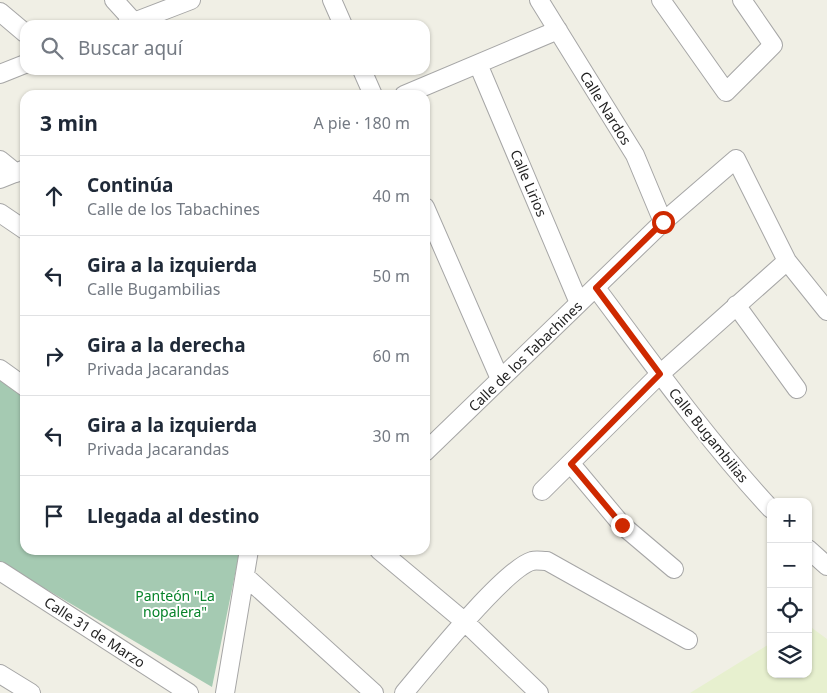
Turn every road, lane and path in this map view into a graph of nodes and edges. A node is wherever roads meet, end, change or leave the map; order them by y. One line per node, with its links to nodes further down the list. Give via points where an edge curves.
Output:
1 (114, 0): 8 (street)
2 (191, 0): 9 (street)
3 (332, 0): 10 (street)
4 (539, 0): 12 (street, Calle Nardos)
5 (661, 0): 6 (street, via 726,92 773,45)
6 (742, 0)
7 (0, 12): 11 (street)
8 (127, 20)
9 (140, 20)
10 (341, 20)
11 (20, 29)
12 (558, 30): 13 (street); 23 (street, Calle Nardos, via 635,155)
13 (478, 64): 18 (street); 27 (street, Calle Lirios)
14 (20, 66): 15 (street)
15 (0, 74)
16 (364, 75): 17 (street)
17 (371, 90)
18 (416, 90)
19 (0, 160): 20 (street)
20 (14, 173)
21 (0, 213): 24 (street)
22 (430, 218): 32 (street)
23 (663, 222): 25 (street, Calle de los Tabachines, via 736,160); 26 (street, Calle de los Tabachines)
24 (20, 227)
25 (783, 265): 28 (street); 29 (street)
26 (596, 288): 27 (street, Calle de los Tabachines); 31 (street, Calle Bugambilias)
27 (580, 303): 32 (street, Calle de los Tabachines)
28 (736, 305): 31 (street); 34 (street)
29 (826, 312)
30 (0, 369): 33 (street)
31 (660, 374): 36 (street); 38 (street, Calle Bugambilias)
32 (500, 379): 35 (street, Calle de los Tabachines)
33 (20, 382)
34 (797, 389)
35 (430, 446)
36 (571, 464): 37 (street); 41 (street, via 622,525)
37 (542, 491)
38 (767, 505)
39 (248, 555): 43 (street)
40 (385, 555): 44 (street)
41 (674, 569)
42 (0, 571): 48 (street, Calle 31 de Marzo)
43 (245, 576): 49 (street); 50 (street)
44 (465, 622): 45 (street, via 514,571 532,561 547,561); 51 (street); 52 (street)
45 (688, 640)
46 (0, 674): 47 (street)
47 (31, 693)
48 (189, 693)
49 (225, 693)
50 (374, 693)
51 (404, 693)
52 (539, 693)

